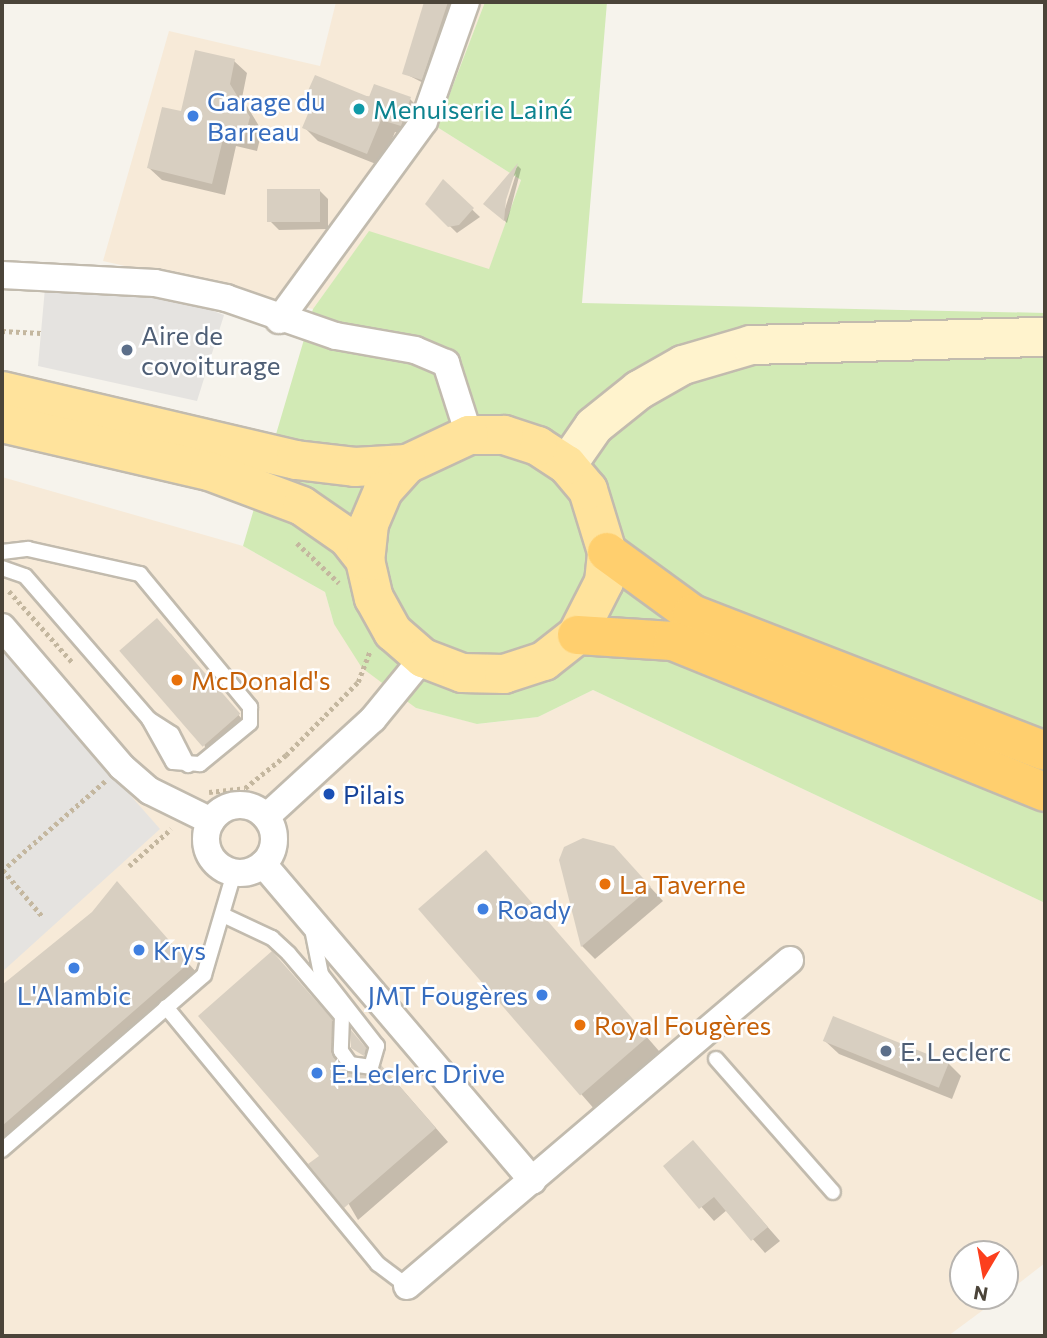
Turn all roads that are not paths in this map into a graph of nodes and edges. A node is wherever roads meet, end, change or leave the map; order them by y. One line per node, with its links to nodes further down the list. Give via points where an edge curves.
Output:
1 (466, 2): 3 (street, via 424,121)
2 (2, 275): 3 (street, via 226,298)
3 (279, 320): 7 (street, via 446,363)
4 (1045, 337): 9 (main road, via 751,345 683,365 639,390 594,426)
5 (2, 391): 8 (main road, via 296,460 355,467)
6 (2, 423): 12 (main road, via 209,471 302,506 348,538)
7 (469, 435): 8 (main road); 9 (main road, via 527,442)
8 (407, 464): 12 (main road, via 383,491 369,524)
9 (567, 465): 11 (main road, via 588,490)
10 (2, 552): 13 (lane, via 28,549 140,574 253,716 200,764 173,762 149,719 25,576)
11 (607, 552): 15 (main road, via 601,591); 17 (highway, via 692,614)
12 (365, 560): 16 (main road, via 373,598 393,632)
13 (2, 568)
14 (2, 627): 20 (street, via 122,767 150,791)
15 (577, 635): 16 (main road, via 544,661 504,674 462,673); 18 (highway, via 673,641)
16 (423, 658): 19 (street, via 373,719)
17 (1045, 751)
18 (1045, 792)
19 (266, 817): 20 (street, via 238,805); 21 (street, via 273,846)
20 (211, 821): 22 (street, via 205,838 210,857)
21 (263, 864): 22 (street); 24 (street)
22 (234, 873): 23 (lane)
23 (225, 916): 24 (lane, via 272,937 289,954 342,1016 341,1051 350,1064 371,1067 377,1046 321,974); 26 (lane, via 204,975)
24 (309, 918): 29 (street)
25 (790, 960): 29 (street)
26 (166, 1007): 28 (lane); 31 (lane, via 377,1264)
27 (716, 1059): 30 (lane)
28 (2, 1150)
29 (533, 1181): 31 (street)
30 (833, 1192)
31 (407, 1286)

